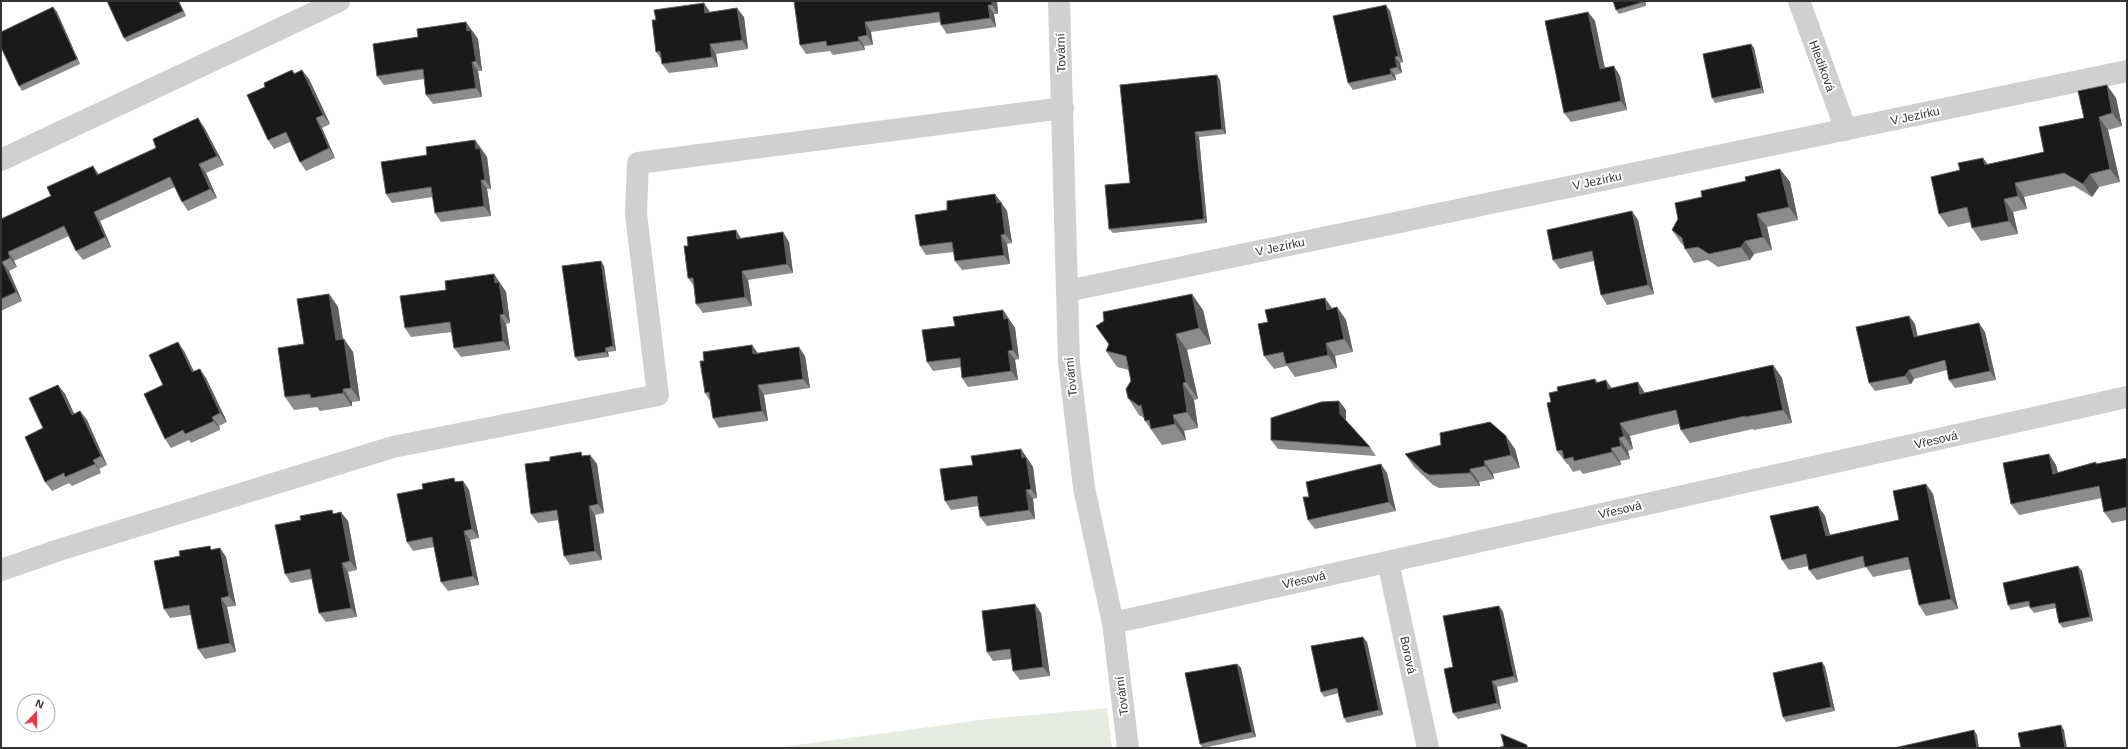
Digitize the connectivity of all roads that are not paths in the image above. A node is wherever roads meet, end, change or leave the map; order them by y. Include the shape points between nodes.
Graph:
1 (339, 1) edge
2 (1059, 1) edge
3 (1799, 1) edge
4 (2127, 71) edge
5 (1063, 108) junction
6 (1846, 130) junction
7 (1, 160) edge
8 (1067, 290) junction
9 (2127, 397) edge
10 (1388, 562) junction
11 (1, 570) edge
12 (1113, 623) junction
13 (1128, 748) edge
14 (1428, 748) edge

1 - 7 street
2 - 5 street, Tovární
3 - 6 street, Hledíková
4 - 6 street, V Jezírku
5 - 8 street, Tovární
5 - 11 street via 638,163 636,214 658,395 393,447
6 - 8 street, V Jezírku
8 - 12 street, Tovární via 1069,362 1084,488
9 - 10 street, Vřesová
10 - 12 street, Vřesová
10 - 14 street, Borová
12 - 13 street, Tovární

